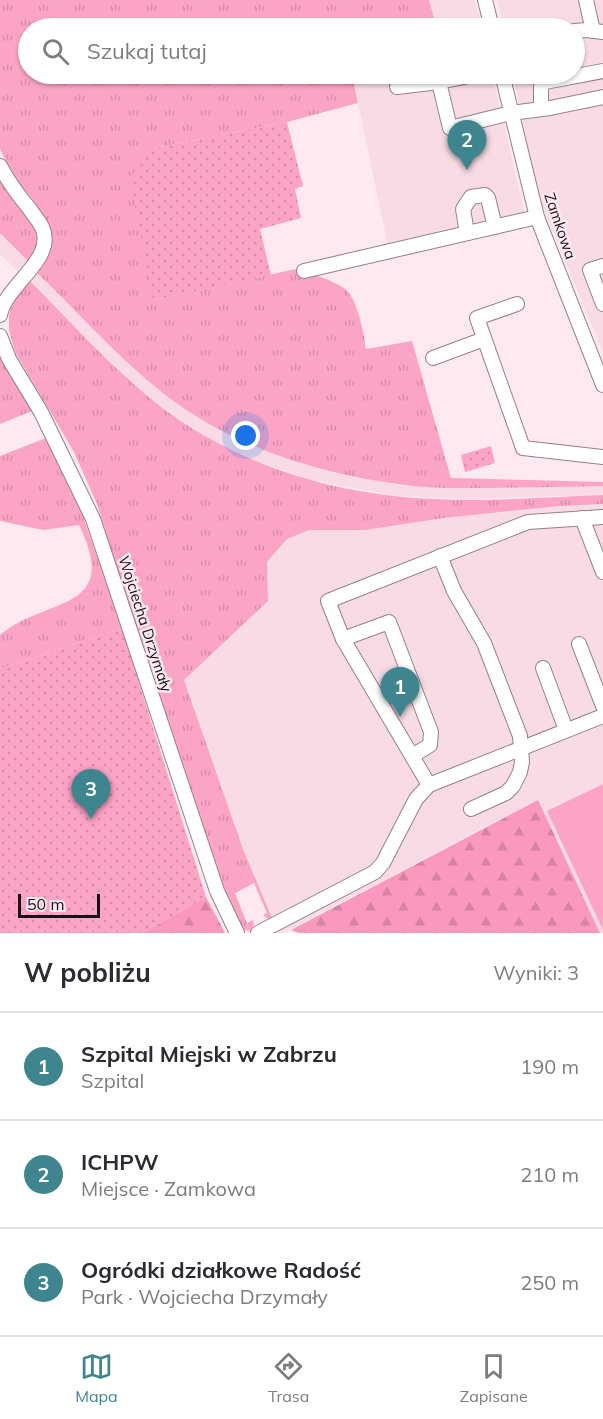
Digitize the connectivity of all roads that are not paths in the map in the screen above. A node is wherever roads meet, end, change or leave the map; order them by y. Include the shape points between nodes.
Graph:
1 (485, 0) edge
2 (586, 0) edge
3 (490, 18) edge
4 (598, 31) edge
5 (603, 71) edge
6 (585, 74) edge
7 (422, 84) edge
8 (439, 84) edge
9 (504, 84) edge
10 (543, 84) edge
11 (397, 87) dead end
12 (603, 97) edge
13 (541, 108) junction
14 (511, 113) junction
15 (0, 166) edge
16 (537, 217) junction
17 (495, 227) junction
18 (467, 233) junction
19 (603, 266) edge
20 (304, 271) dead end
21 (517, 304) dead end
22 (603, 304) edge
23 (0, 315) edge
24 (0, 336) edge
25 (484, 339) junction
26 (433, 358) dead end
27 (603, 385) edge
28 (603, 456) edge
29 (603, 517) edge
30 (582, 518) junction
31 (440, 556) junction
32 (602, 564) edge
33 (343, 639) junction
34 (579, 644) dead end
35 (543, 668) dead end
36 (603, 706) edge
37 (603, 716) edge
38 (566, 730) junction
39 (521, 748) junction
40 (412, 756) junction
41 (429, 785) junction
42 (471, 809) dead end
43 (237, 933) edge
44 (258, 933) edge

1 - 3 street
2 - 4 street
5 - 6 street
7 - 11 street
8 - 14 street via 450,128
9 - 14 street, Zamkowa
10 - 13 street
12 - 13 street
13 - 14 street
14 - 16 street, Zamkowa
15 - 23 street via 42,226 45,243 36,263 7,296
16 - 17 street
16 - 27 street, Zamkowa
17 - 18 street
17 - 18 street via 488,198 471,197 463,209
18 - 20 street
19 - 22 street via 590,270
21 - 25 street via 477,318
24 - 43 street, Wojciecha Drzymały via 69,465 93,519 217,891
25 - 26 street
25 - 28 street via 522,448
29 - 30 street
30 - 31 street via 528,522
30 - 32 street
31 - 33 street via 328,601
31 - 39 street via 454,591 484,643
33 - 40 street
33 - 40 street via 389,622 431,732 430,745
34 - 36 street
35 - 38 street
37 - 38 street
38 - 39 street
39 - 41 street
39 - 42 street via 520,772 513,786
40 - 41 street
41 - 44 street via 416,799 375,872

